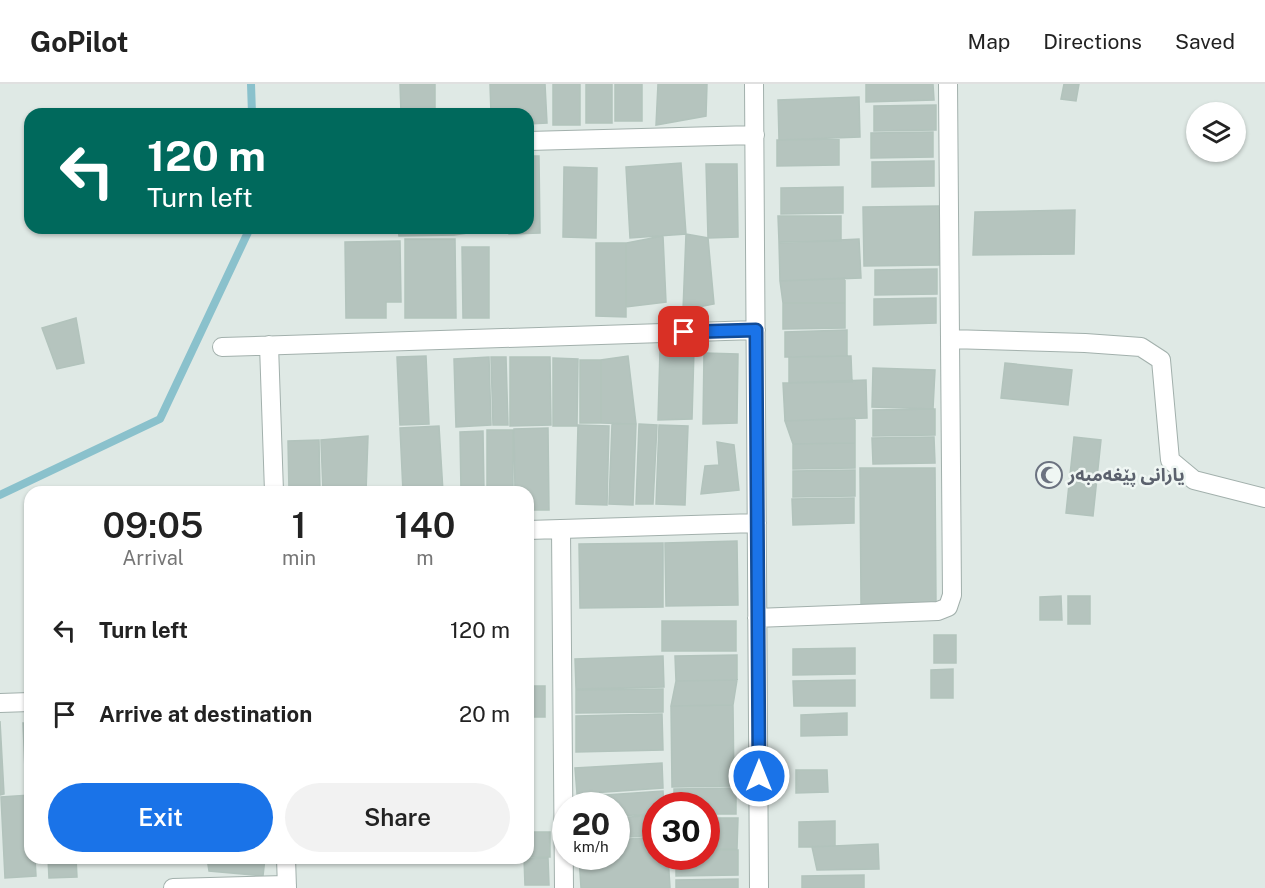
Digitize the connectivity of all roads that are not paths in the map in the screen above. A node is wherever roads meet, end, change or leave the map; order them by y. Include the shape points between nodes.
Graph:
1 (754, 84) edge
2 (948, 84) edge
3 (755, 135) junction
4 (534, 141) edge
5 (756, 330) junction
6 (950, 339) junction
7 (269, 345) junction
8 (222, 347) dead end
9 (274, 486) edge
10 (1265, 498) edge
11 (757, 523) junction
12 (561, 529) junction
13 (534, 530) edge
14 (757, 618) junction
15 (24, 702) edge
16 (0, 703) edge
17 (286, 864) edge
18 (287, 887) edge
19 (173, 888) edge
20 (564, 888) edge
21 (759, 888) edge

1 - 3 street
2 - 6 street
3 - 4 street
3 - 5 street
5 - 7 street
5 - 11 street
6 - 10 street via 1141,347 1161,360 1170,460 1194,480
6 - 14 street via 952,595 948,607 938,611
7 - 8 street
7 - 9 street
11 - 12 street
11 - 14 street
12 - 13 street
12 - 20 street
14 - 21 street
15 - 16 street
17 - 18 street
18 - 19 street

